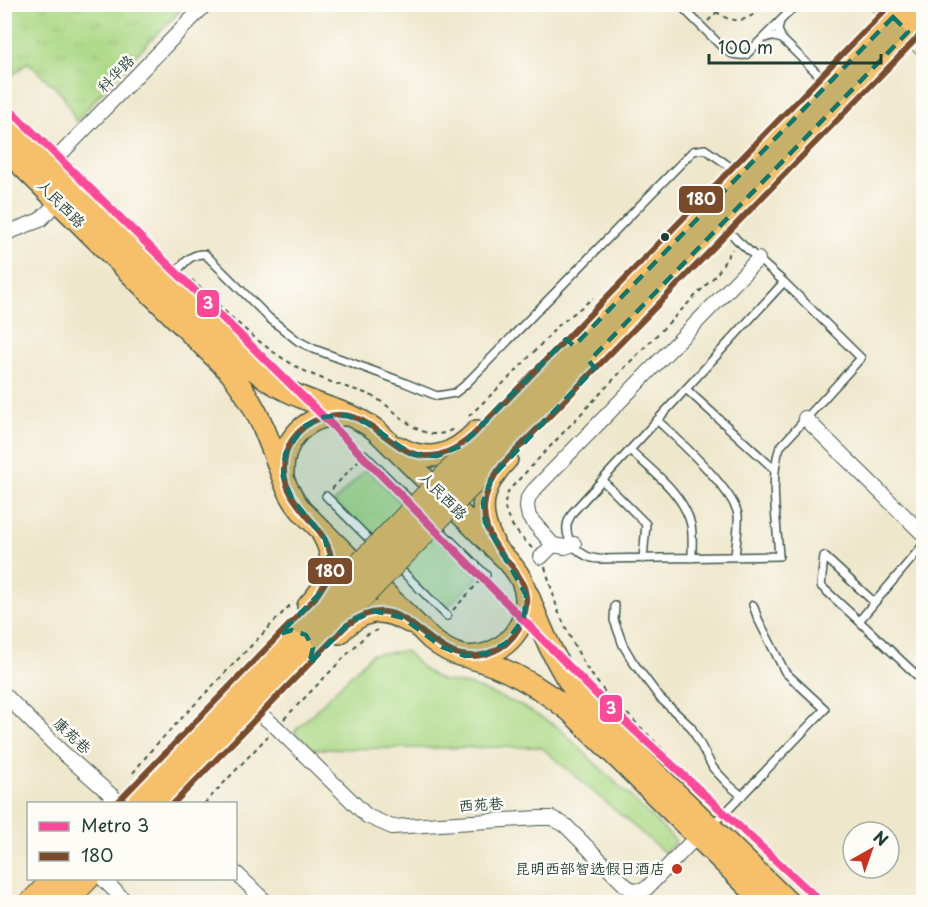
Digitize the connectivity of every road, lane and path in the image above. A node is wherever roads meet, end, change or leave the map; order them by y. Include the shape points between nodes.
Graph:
1 (206, 4) edge
2 (679, 4) edge
3 (711, 4) edge
4 (762, 4) edge
5 (797, 4) edge
6 (908, 19) edge
7 (780, 21) junction
8 (763, 39) junction
9 (782, 39) junction
10 (873, 53) dead end
11 (821, 77) junction
12 (4, 121) edge
13 (4, 148) edge
14 (49, 166) junction
15 (732, 168) junction
16 (58, 202) junction
17 (4, 234) edge
18 (733, 236) junction
19 (758, 259) junction
20 (177, 271) joint
21 (784, 282) junction
22 (594, 297) dead end
23 (532, 374) junction
24 (686, 389) junction
25 (562, 403) junction
26 (469, 416) dead end
27 (356, 417) junction
28 (805, 418) junction
29 (657, 420) junction
30 (461, 424) dead end
31 (378, 432) junction
32 (630, 450) junction
33 (364, 454) joint
34 (775, 470) junction
35 (602, 480) junction
36 (286, 487) junction
37 (326, 496) joint
38 (301, 510) junction
39 (924, 535) edge
40 (522, 538) junction
41 (553, 544) junction
42 (574, 544) junction
43 (924, 544) edge
44 (382, 552) dead end
45 (513, 553) junction
46 (541, 557) junction
47 (735, 557) junction
48 (692, 558) junction
49 (643, 559) junction
50 (390, 560) dead end
51 (486, 575) joint
52 (523, 584) junction
53 (296, 599) dead end
54 (874, 602) junction
55 (753, 605) dead end
56 (615, 606) dead end
57 (447, 616) joint
58 (859, 621) junction
59 (381, 629) dead end
60 (280, 634) junction
61 (431, 639) junction
62 (453, 653) junction
63 (309, 664) junction
64 (924, 681) edge
65 (4, 694) edge
66 (268, 721) junction
67 (133, 772) dead end
68 (741, 796) junction
69 (120, 802) edge
70 (122, 802) edge
71 (122, 802) edge
72 (161, 802) edge
73 (175, 802) edge
74 (206, 802) edge
75 (726, 812) junction
76 (703, 830) junction
77 (237, 874) edge
78 (42, 880) edge
79 (56, 880) edge
80 (62, 880) edge
81 (79, 880) edge
82 (85, 880) edge
83 (100, 880) edge
84 (102, 880) edge
85 (19, 903) edge
86 (34, 903) edge
87 (40, 903) edge
88 (57, 903) edge
89 (63, 903) edge
90 (77, 903) edge
91 (126, 903) edge
92 (266, 903) edge
93 (764, 903) edge
94 (788, 903) edge
95 (820, 903) edge

1 - 14 street, 科华路
2 - 8 lane via 728,53 746,55
3 - 4 path via 725,18 738,21 757,13
5 - 7 lane
6 - 10 main road
6 - 11 main road
6 - 18 main road
6 - 70 highway, bridge
6 - 72 highway, bridge
7 - 8 lane
7 - 9 lane
8 - 9 lane
9 - 11 lane
11 - 15 main road
12 - 14 main road, 人民西路
13 - 16 main road, 人民西路
14 - 27 main road, 人民西路 via 254,369 292,393
15 - 20 lane via 705,149 693,151 455,393 437,396 298,341 269,318 205,254 189,258
15 - 23 main road
16 - 17 street via 40,220
16 - 36 main road, 人民西路 via 237,380 260,418
18 - 19 lane
18 - 25 main road
18 - 40 path via 717,274 508,490 507,516
19 - 21 lane
19 - 41 street via 528,498 529,517
20 - 30 path via 190,278 251,336 301,369 371,395 427,434 449,432
21 - 24 lane
21 - 28 lane via 861,358
22 - 26 path via 558,326
23 - 25 main road via 528,391 535,404 549,409
23 - 31 main road via 472,436 449,452 431,456 411,454
24 - 29 lane
24 - 34 lane
25 - 45 main road via 502,465 486,489 485,522 493,542
27 - 31 main road, 人民西路
27 - 36 main road, 人民西路 via 322,417 303,427 285,454
28 - 34 lane via 780,447
28 - 39 street
29 - 32 lane
29 - 47 lane via 711,472 735,506
31 - 45 main road, 人民西路
32 - 35 lane
32 - 48 lane via 683,505 691,524
33 - 37 path
33 - 51 lane
34 - 47 lane via 779,556
35 - 42 lane via 566,524
35 - 49 lane via 646,524
36 - 38 main road, 人民西路
37 - 44 lane
38 - 60 main road via 328,545 331,568 321,592
38 - 61 main road, 人民西路
40 - 45 path
40 - 46 path
41 - 42 street
41 - 46 street
42 - 49 lane via 582,555 592,559
43 - 54 lane
45 - 52 main road, 人民西路
46 - 75 path via 558,611 586,667 604,691
47 - 48 lane
48 - 49 lane
50 - 57 lane
51 - 57 path
52 - 62 main road, 人民西路 via 524,617 513,636 486,654
52 - 76 main road via 549,647 578,694 677,795
53 - 67 path
54 - 58 lane
54 - 58 lane via 824,556 820,586
55 - 68 lane via 785,672 825,710
56 - 68 lane via 614,620 633,662 660,698 691,727 713,768
58 - 64 lane
59 - 66 path via 366,635
60 - 63 main road via 292,630 306,635 313,648
60 - 71 main road
61 - 62 main road, 人民西路
61 - 63 main road via 397,616 368,612 351,621
62 - 76 main road via 507,670 553,697
63 - 66 main road
65 - 69 street, 康苑巷
66 - 73 main road
66 - 74 path
66 - 76 street, 西苑巷 via 367,816 392,828 552,818 565,825 635,891 646,889
68 - 75 lane
75 - 76 lane
75 - 95 path
76 - 93 main road
76 - 94 main road
77 - 92 street
78 - 85 main road
79 - 86 highway
80 - 87 main road
81 - 88 main road
82 - 89 highway
83 - 90 main road
84 - 91 street

